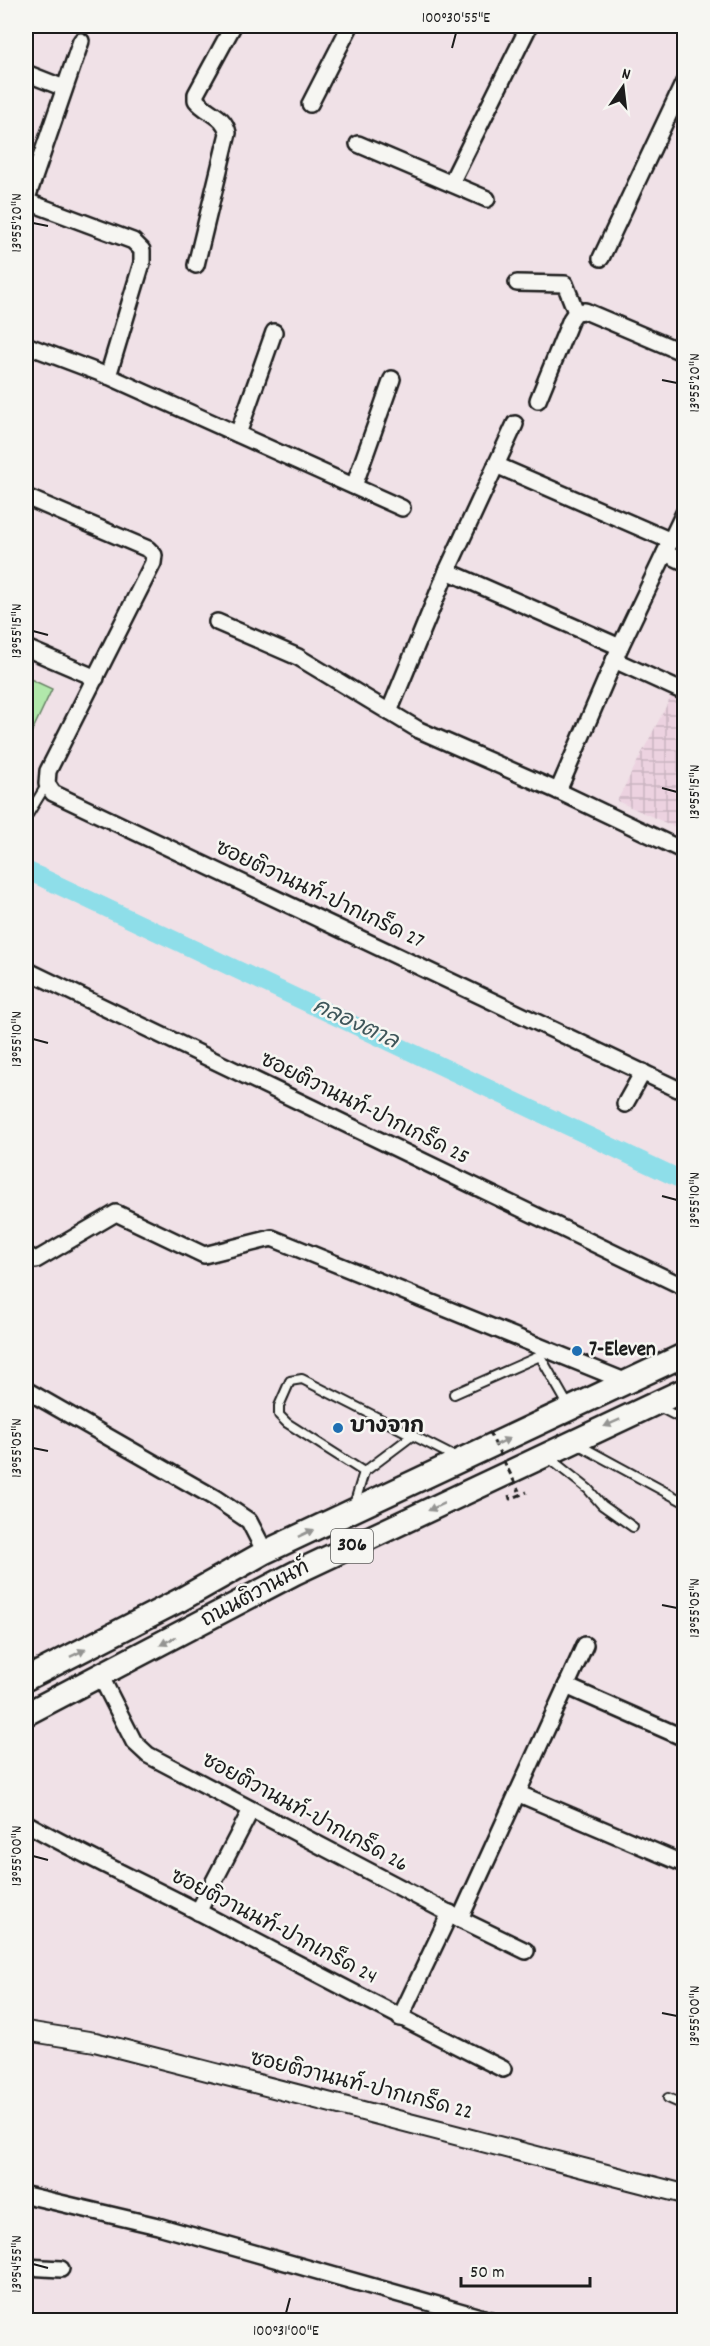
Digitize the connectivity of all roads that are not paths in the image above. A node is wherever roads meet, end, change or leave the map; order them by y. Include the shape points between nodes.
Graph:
1 (234, 26) edge
2 (350, 26) edge
3 (529, 26) edge
4 (81, 41) dead end
5 (26, 73) edge
6 (684, 82) edge
7 (64, 88) junction
8 (310, 104) dead end
9 (358, 144) dead end
10 (451, 183) junction
11 (487, 199) dead end
12 (26, 201) edge
13 (601, 258) dead end
14 (196, 265) dead end
15 (517, 283) dead end
16 (576, 312) junction
17 (274, 332) dead end
18 (26, 345) edge
19 (684, 353) edge
20 (108, 376) junction
21 (392, 379) dead end
22 (538, 400) dead end
23 (515, 424) dead end
24 (238, 434) junction
25 (496, 465) junction
26 (354, 486) junction
27 (26, 497) edge
28 (402, 508) dead end
29 (684, 513) edge
30 (668, 547) junction
31 (684, 562) edge
32 (447, 571) junction
33 (217, 622) dead end
34 (26, 648) edge
35 (616, 654) junction
36 (96, 678) junction
37 (684, 692) edge
38 (389, 712) junction
39 (47, 784) junction
40 (558, 791) junction
41 (26, 818) edge
42 (684, 851) edge
43 (26, 970) edge
44 (643, 1072) junction
45 (684, 1092) edge
46 (625, 1104) dead end
47 (26, 1255) edge
48 (684, 1287) edge
49 (684, 1355) edge
50 (627, 1383) junction
51 (26, 1390) edge
52 (684, 1390) edge
53 (454, 1394) dead end
54 (655, 1405) junction
55 (571, 1409) junction
56 (684, 1420) edge
57 (413, 1435) junction
58 (573, 1441) junction
59 (546, 1455) junction
60 (462, 1461) junction
61 (363, 1472) junction
62 (684, 1502) edge
63 (352, 1512) junction
64 (633, 1527) dead end
65 (266, 1552) junction
66 (585, 1645) dead end
67 (100, 1675) junction
68 (26, 1679) edge
69 (566, 1686) junction
70 (26, 1714) edge
71 (684, 1738) edge
72 (517, 1793) junction
73 (251, 1810) junction
74 (26, 1823) edge
75 (684, 1864) edge
76 (198, 1912) junction
77 (455, 1916) junction
78 (526, 1951) dead end
79 (400, 2018) junction
80 (26, 2031) edge
81 (503, 2069) dead end
82 (668, 2098) dead end
83 (684, 2105) edge
84 (684, 2194) edge
85 (26, 2195) edge
86 (26, 2267) edge
87 (61, 2269) dead end
88 (442, 2314) edge
89 (491, 2320) edge

1 - 14 street via 196,94 200,105 226,124 228,133
2 - 8 street
3 - 10 street
4 - 7 street
5 - 7 street
6 - 13 street
7 - 12 street
9 - 10 street
10 - 11 street
12 - 20 street via 133,241 142,250 142,263
15 - 16 street via 565,284
16 - 19 street via 585,311
16 - 22 street
17 - 24 street
18 - 20 street
20 - 24 street
21 - 26 street
23 - 25 street
24 - 26 street
25 - 30 street
25 - 32 street
26 - 28 street
27 - 36 street via 148,549 153,555 153,563
29 - 30 street
30 - 31 street
30 - 35 street
32 - 35 street
32 - 38 street
33 - 38 street via 298,657
34 - 36 street
35 - 37 street
35 - 40 street
36 - 39 street via 48,771
38 - 40 street via 419,730
39 - 41 lane
39 - 44 street, ซอยติวานนท์-ปากเกร็ด 27 via 53,793
40 - 42 street
43 - 48 street, ซอยติวานนท์-ปากเกร็ด 25
44 - 45 street, ซอยติวานนท์-ปากเกร็ด 27
44 - 46 street
47 - 50 street via 36,1260 116,1213 204,1255 272,1238
49 - 50 main road, ถนนติวานนท์ / 306
50 - 55 main road, ถนนติวานนท์ / 306
51 - 65 street via 215,1497 249,1521
52 - 54 main road, ถนนติวานนท์ / 306
53 - 55 lane via 540,1356
54 - 56 lane
54 -> 58 main road, ถนนติวานนท์ / 306
60 -> 55 main road, ถนนติวานนท์ / 306
57 - 60 lane
57 - 61 lane
57 - 61 lane via 302,1379 290,1381 279,1415
58 - 59 main road, ถนนติวานนท์ / 306
58 - 62 lane
59 - 64 lane
59 -> 67 main road, ถนนติวานนท์ / 306 via 295,1573
60 - 63 main road, ถนนติวานนท์ / 306
61 - 63 lane
65 -> 63 main road, ถนนติวานนท์ / 306
68 -> 65 main road, ถนนติวานนท์ / 306
66 - 69 street
67 - 70 main road, ถนนติวานนท์ / 306
67 - 73 street, ซอยติวานนท์-ปากเกร็ด 26 via 134,1742 148,1755
69 - 71 street
69 - 72 street
72 - 75 street
72 - 77 street
73 - 76 street
73 - 77 street, ซอยติวานนท์-ปากเกร็ด 26
74 - 76 street, ซอยติวานนท์-ปากเกร็ด 24
76 - 79 street, ซอยติวานนท์-ปากเกร็ด 24
77 - 78 street, ซอยติวานนท์-ปากเกร็ด 26
77 - 79 street
79 - 81 street, ซอยติวานนท์-ปากเกร็ด 24
80 - 84 street, ซอยติวานนท์-ปากเกร็ด 22 via 95,2042
82 - 83 lane
85 - 88 street via 158,2226
86 - 87 street
88 - 89 street

